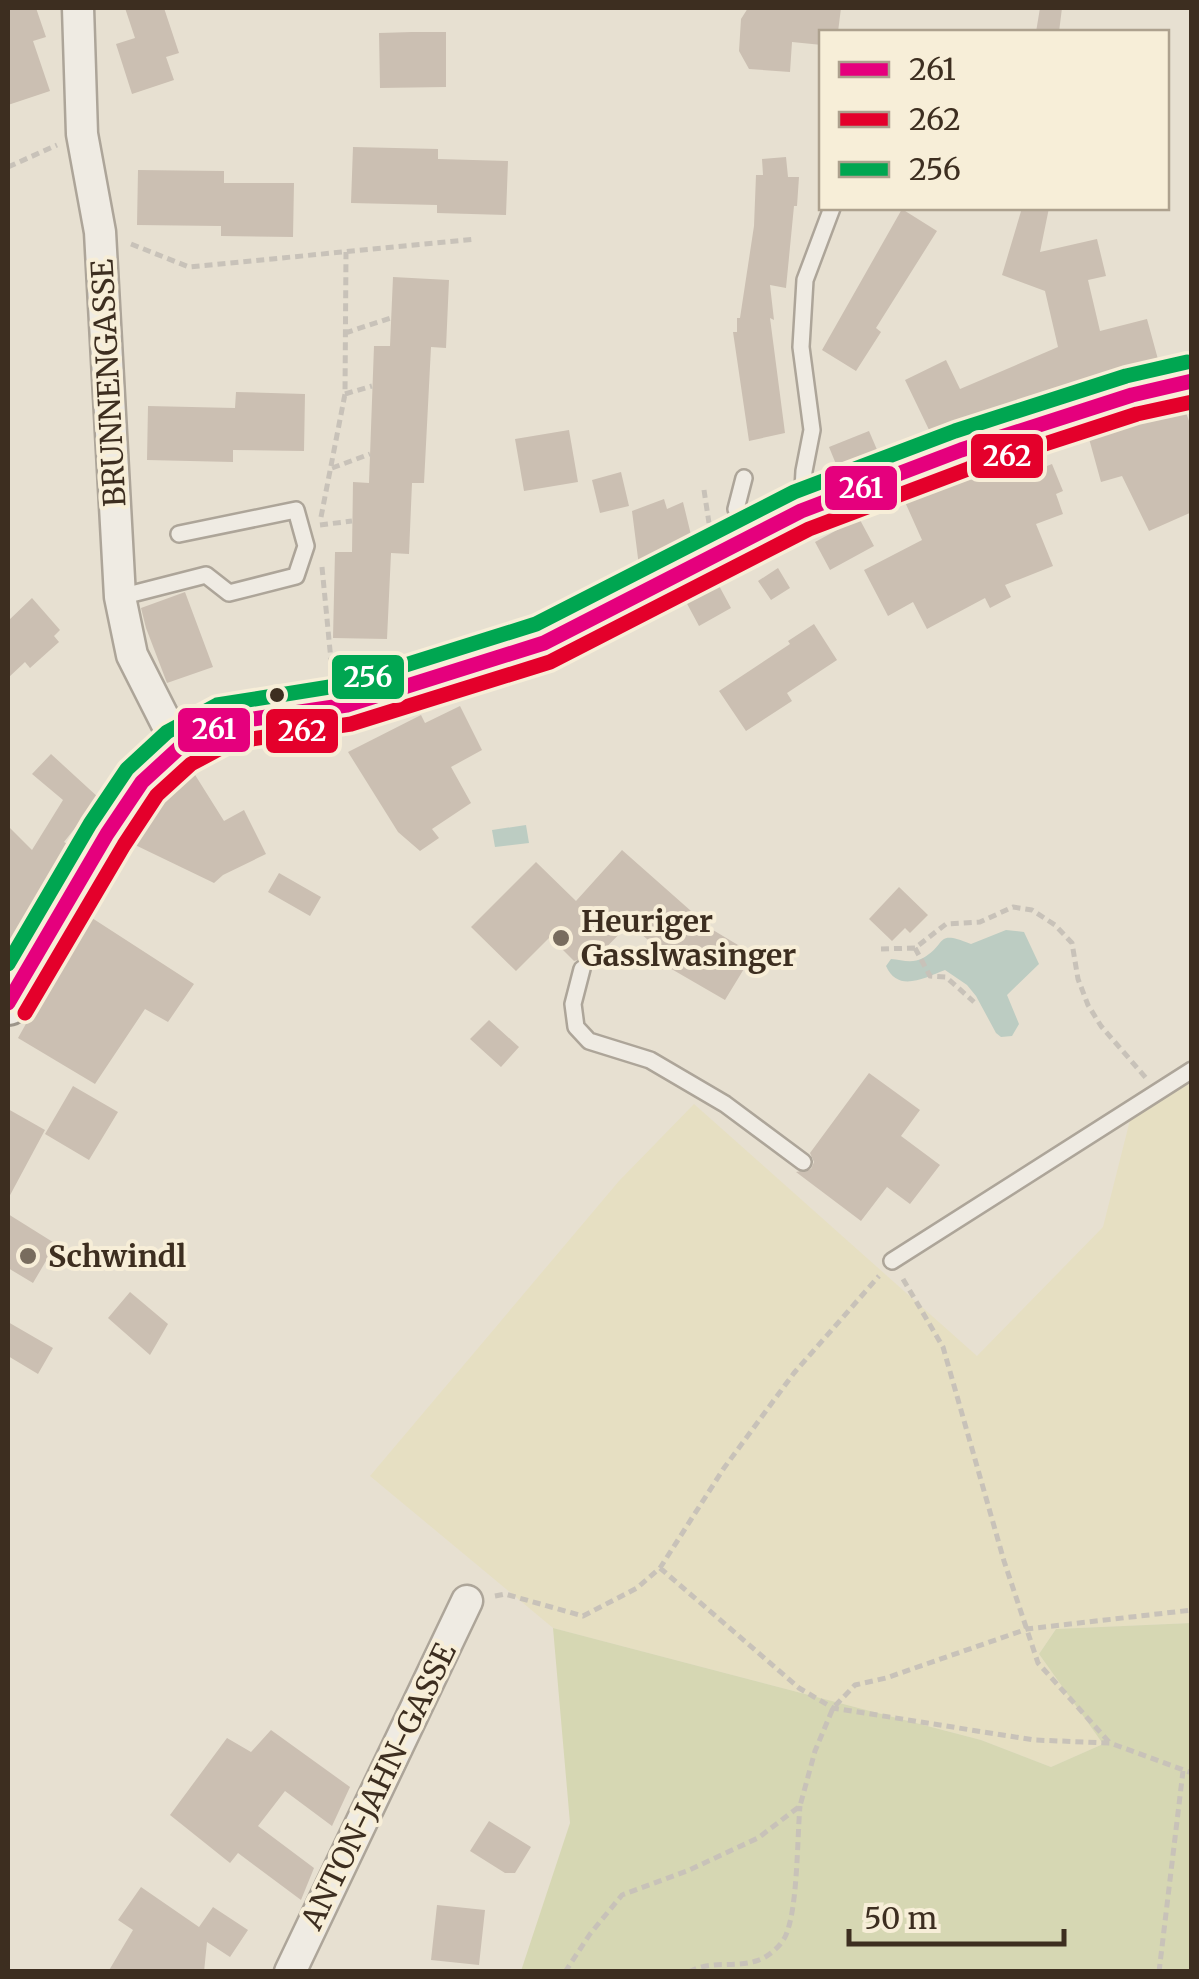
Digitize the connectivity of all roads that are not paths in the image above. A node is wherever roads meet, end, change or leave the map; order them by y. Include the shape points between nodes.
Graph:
1 (78, 8) edge
2 (831, 210) edge
3 (1192, 381) edge
4 (744, 478) dead end
5 (801, 511) junction
6 (179, 534) dead end
7 (752, 536) junction
8 (120, 596) junction
9 (179, 748) junction
10 (582, 969) dead end
11 (8, 1004) edge
12 (1192, 1070) edge
13 (803, 1162) dead end
14 (892, 1261) road end
15 (467, 1602) road end
16 (290, 1972) edge

1 - 8 street, BRUNNENGASSE via 82,134 100,232
2 - 5 lane via 805,280 801,347 812,430
3 - 5 street via 961,450
4 - 7 lane via 736,510
5 - 7 street
6 - 8 lane via 296,510 306,546 296,576 229,592 206,575
7 - 9 street via 544,642 348,706 226,723
8 - 9 street, BRUNNENGASSE via 132,655
9 - 11 street via 142,782 107,834
10 - 13 lane via 574,1004 576,1027 588,1041 650,1060
12 - 14 lane
15 - 16 street, ANTON-JAHN-GASSE

